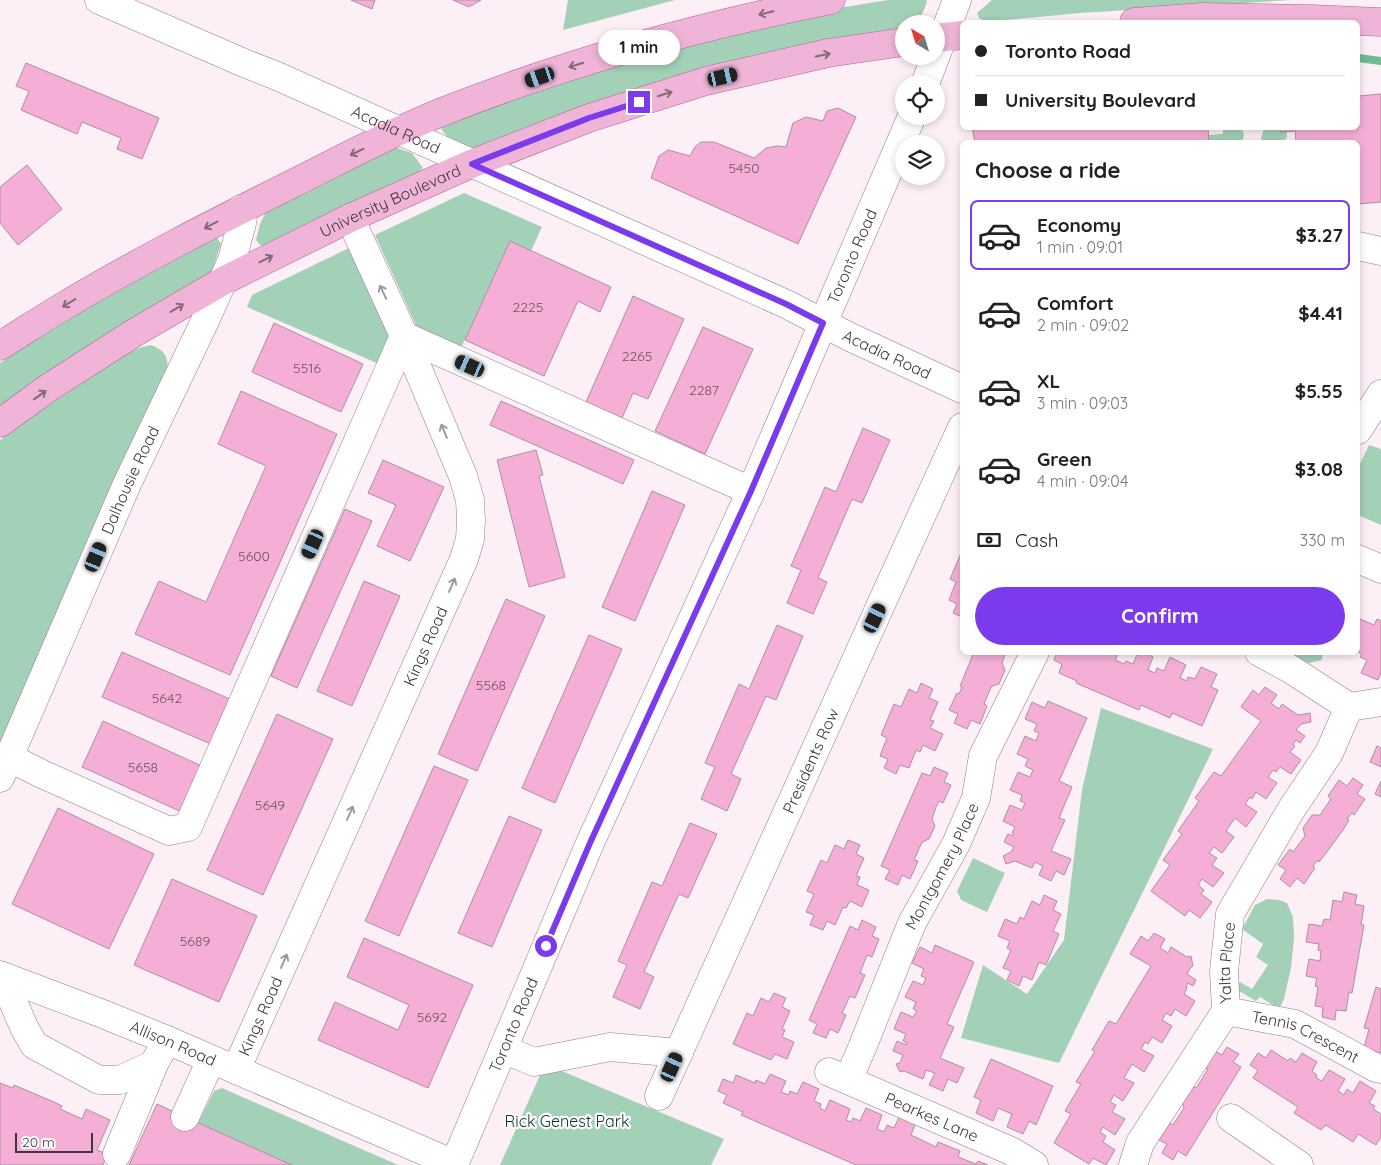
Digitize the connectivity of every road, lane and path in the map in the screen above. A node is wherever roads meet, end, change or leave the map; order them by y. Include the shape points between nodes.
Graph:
1 (99, 0) edge
2 (831, 0) edge
3 (957, 0) edge
4 (1162, 20) edge
5 (1335, 20) edge
6 (1360, 21) edge
7 (1381, 22) edge
8 (948, 37) edge
9 (895, 43) edge
10 (930, 75) edge
11 (908, 125) edge
12 (401, 131) junction
13 (472, 164) junction
14 (241, 209) junction
15 (350, 218) junction
16 (1360, 246) edge
17 (1381, 250) edge
18 (223, 281) junction
19 (823, 323) junction
20 (404, 336) junction
21 (0, 346) edge
22 (960, 388) edge
23 (1381, 394) edge
24 (0, 423) edge
25 (1360, 427) edge
26 (960, 431) edge
27 (751, 491) junction
28 (1360, 560) edge
29 (1381, 569) edge
30 (1034, 655) edge
31 (1264, 655) edge
32 (1381, 702) edge
33 (1349, 707) junction
34 (5, 768) edge
35 (1, 975) edge
36 (1226, 1011) junction
37 (166, 1040) junction
38 (503, 1049) junction
39 (678, 1052) junction
40 (154, 1064) junction
41 (223, 1065) junction
42 (1381, 1069) edge
43 (838, 1076) joint
44 (659, 1096) dead end
45 (185, 1117) dead end
46 (1231, 1118) dead end
47 (117, 1154) dead end
48 (1029, 1164) edge
49 (454, 1165) edge
50 (1133, 1165) edge
51 (1299, 1165) edge

1 - 12 street, Acadia Road
2 -> 12 main road via 643,44 524,82
3 - 8 street
4 - 5 main road via 1203,17
6 - 7 main road
8 - 10 street
13 -> 9 main road, University Boulevard via 589,118 706,81 828,54
11 - 19 street, Toronto Road
12 - 13 street, Acadia Road
12 -> 14 main road
13 - 15 main road, University Boulevard
13 - 19 street, Acadia Road
14 - 18 street, Dalhousie Road via 242,223
14 -> 21 main road via 69,303
18 -> 15 main road, University Boulevard
20 -> 15 street, Kings Road
16 - 17 street
24 -> 18 main road, University Boulevard via 118,343
18 - 34 street, Dalhousie Road via 127,484
19 - 22 street, Acadia Road
19 - 27 street, Toronto Road
20 - 27 street
20 - 34 street via 188,827 169,831 42,774
41 -> 20 street, Kings Road via 464,558 470,539 470,500 463,476
23 - 25 street
26 - 39 street, Presidents Row
27 - 38 street, Toronto Road via 590,843
28 - 29 street
30 - 43 street, Montgomery Place via 983,756 976,798 956,844 912,923 862,1048
31 - 33 street
32 - 33 street
33 - 36 street, Yalta Place via 1329,753 1291,810 1230,914 1224,971
35 - 37 street, Allison Road
35 - 40 street via 34,1045 99,1080 120,1080
36 - 42 street, Tennis Crescent via 1294,1024
36 - 50 street, Yalta Place via 1140,1143
37 - 40 street
37 - 41 street, Allison Road
38 - 39 street via 534,1062 610,1047
38 - 49 street, Toronto Road
39 - 44 street, Presidents Row
40 - 47 street
41 - 45 street, Kings Road
41 - 49 street, Allison Road
43 - 48 street, Pearkes Lane via 1011,1151
46 - 51 street

